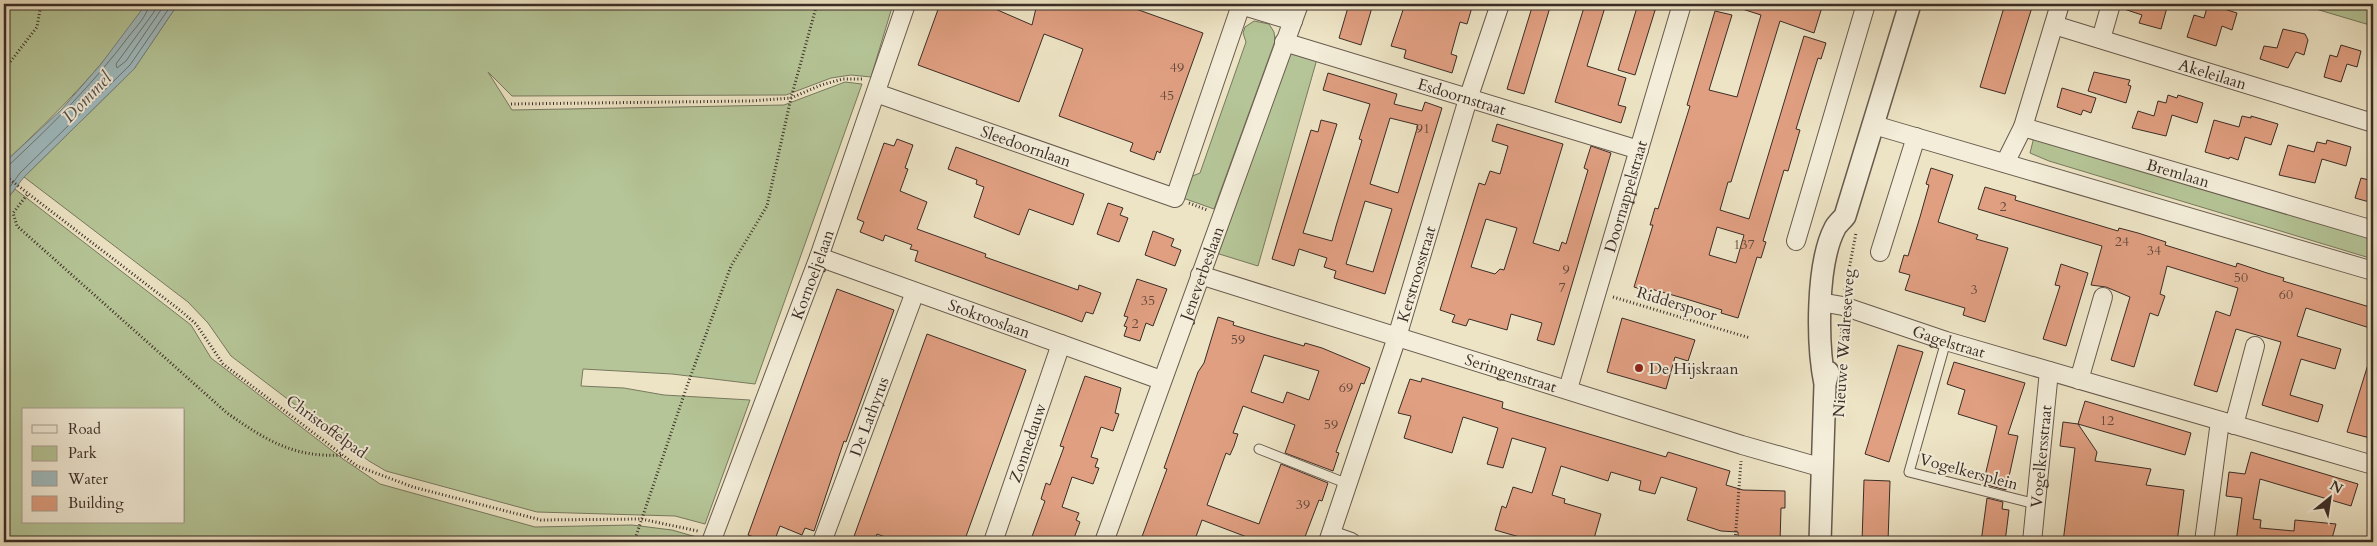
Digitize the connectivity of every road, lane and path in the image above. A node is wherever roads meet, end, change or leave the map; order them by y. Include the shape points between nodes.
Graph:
1 (41, 4) edge
2 (817, 4) edge
3 (906, 4) edge
4 (1299, 4) edge
5 (1500, 4) edge
6 (1682, 4) edge
7 (1866, 4) edge
8 (1910, 4) edge
9 (2060, 4) edge
10 (2111, 4) edge
11 (1239, 5) edge
12 (1293, 21) junction
13 (2054, 25) junction
14 (2101, 39) junction
15 (1284, 42) junction
16 (4, 70) edge
17 (877, 89) junction
18 (791, 98) junction
19 (1468, 98) junction
20 (512, 104) dead end
21 (2373, 123) edge
22 (1874, 125) junction
23 (2023, 127) junction
24 (1916, 138) junction
25 (1639, 150) junction
26 (2005, 163) junction
27 (4, 176) edge
28 (27, 195) junction
29 (1175, 198) junction
30 (1222, 215) junction
31 (1851, 221) junction
32 (2373, 230) edge
33 (1796, 241) dead end
34 (1880, 252) dead end
35 (819, 257) junction
36 (2373, 271) edge
37 (1200, 274) junction
38 (915, 292) junction
39 (1598, 292) junction
40 (2103, 297) dead end
41 (1832, 304) junction
42 (1397, 337) junction
43 (1750, 338) dead end
44 (1946, 341) junction
45 (1061, 344) junction
46 (2255, 346) dead end
47 (1841, 350) dead end
48 (2049, 371) junction
49 (1161, 380) junction
50 (2079, 380) junction
51 (1568, 389) junction
52 (2227, 423) junction
53 (1742, 446) junction
54 (1259, 449) dead end
55 (342, 455) junction
56 (2373, 465) edge
57 (1823, 468) junction
58 (1348, 484) junction
59 (2036, 504) junction
60 (641, 519) junction
61 (707, 539) edge
62 (1329, 539) edge
63 (634, 542) edge
64 (822, 542) edge
65 (993, 542) edge
66 (1104, 542) edge
67 (1351, 542) edge
68 (1735, 542) edge
69 (1820, 542) edge
70 (2032, 542) edge
71 (2204, 542) edge

1 - 16 path via 37,27
2 - 18 path
3 - 17 street, Kornoeljelaan
4 - 12 street, Jeneverbeslaan
5 - 19 street, Kerstroosstraat
6 - 25 street, Doornappelstraat
7 - 33 street
8 - 22 street, Nieuwe Waalreseweg
9 - 13 street
10 - 14 street
11 - 12 street
11 - 29 street
12 - 15 street, Jeneverbeslaan
13 - 14 street, Akeleilaan
13 - 23 street
14 - 21 street, Akeleilaan
15 - 19 street, Esdoornstraat
15 - 30 street, Jeneverbeslaan
17 - 18 path via 858,78 843,78
17 - 29 street, Sleedoornlaan
17 - 35 street, Kornoeljelaan
18 - 20 path
18 - 60 path via 767,206 731,266
19 - 25 street, Esdoornstraat
19 - 42 street, Kerstroosstraat
22 - 24 street
22 - 31 street, Nieuwe Waalreseweg
23 - 26 street
23 - 32 street, Bremlaan
24 - 26 street
24 - 34 street
25 - 39 street, Doornappelstraat
26 - 36 street
27 - 28 path, Christoffelpad
28 - 55 path, Christoffelpad via 181,311 196,324 223,364
28 - 55 path via 14,213 17,226 227,413 264,439 293,452
29 - 30 path
30 - 37 street, Jeneverbeslaan
31 - 41 path, Nieuwe Waalreseweg via 1850,258
31 - 41 street, Nieuwe Waalreseweg via 1835,228 1827,254
35 - 38 street, Stokrooslaan
35 - 61 street, Kornoeljelaan
37 - 42 street, Seringenstraat
37 - 49 street, Jeneverbeslaan
38 - 45 street, Stokrooslaan
38 - 64 street, De Lathyrus
39 - 43 path, Ridderspoor
39 - 51 street, Doornappelstraat
40 - 50 street
41 - 44 street, Gagelstraat
41 - 47 path, Nieuwe Waalreseweg
41 - 57 street, Nieuwe Waalreseweg via 1820,356 1825,384
42 - 51 street, Seringenstraat
42 - 58 street, Kerstroosstraat
44 - 48 street, Gagelstraat
44 - 59 lane, Vogelkersplein via 1909,472
45 - 49 street, Stokrooslaan
45 - 65 street, Zonnedauw
46 - 52 street
48 - 50 street, Gagelstraat
48 - 59 street, Vogelkersstraat
49 - 66 street, Jeneverbeslaan
50 - 52 street, Gagelstraat
51 - 53 street, Seringenstraat
52 - 56 street, Gagelstraat
52 - 71 street
53 - 57 street, Seringenstraat
53 - 68 path
54 - 58 lane
55 - 60 path, Christoffelpad via 357,466 412,487 541,520
57 - 69 street, Nieuwe Waalreseweg
58 - 62 street, Kerstroosstraat
59 - 70 street, Vogelkersstraat
60 - 61 path, Christoffelpad via 699,531
60 - 63 path
62 - 67 street

